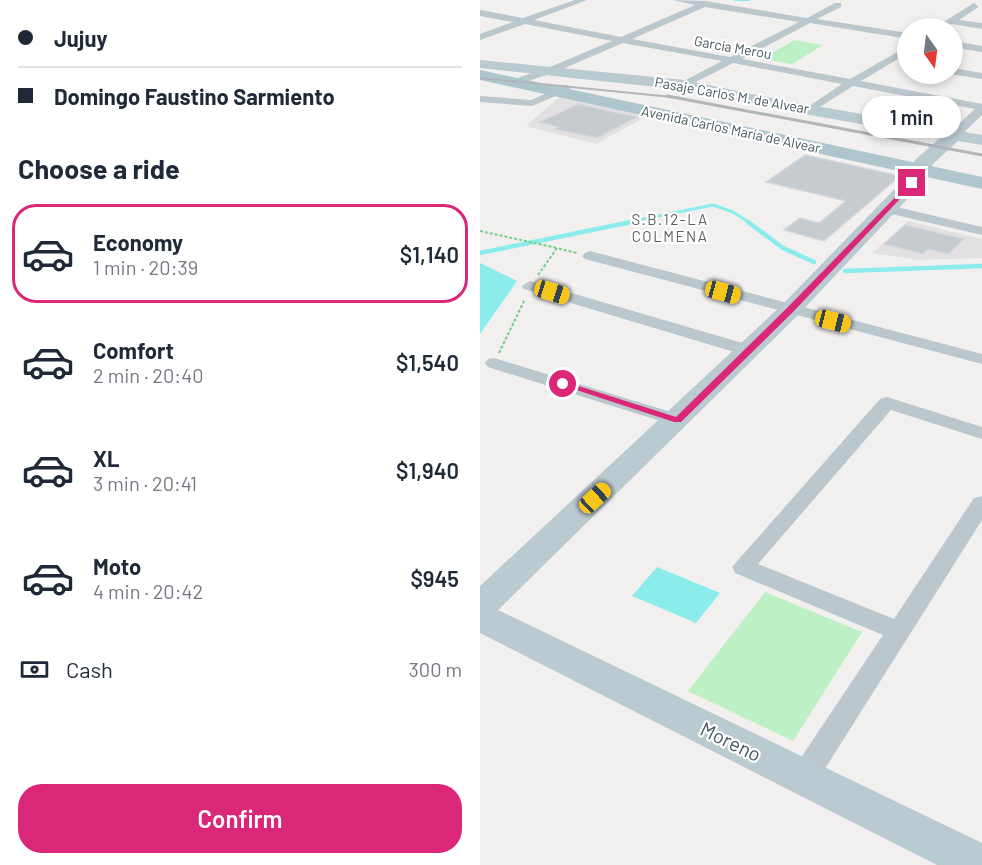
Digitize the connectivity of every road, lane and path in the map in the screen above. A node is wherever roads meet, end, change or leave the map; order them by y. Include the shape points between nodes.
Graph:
1 (583, 0) edge
2 (677, 0) edge
3 (711, 2) edge
4 (838, 5) dead end
5 (974, 6) dead end
6 (480, 13) edge
7 (955, 18) edge
8 (807, 20) junction
9 (524, 21) junction
10 (963, 23) edge
11 (982, 26) edge
12 (897, 34) edge
13 (480, 37) edge
14 (619, 40) junction
15 (963, 46) edge
16 (982, 49) edge
17 (897, 56) edge
18 (729, 60) junction
19 (890, 61) junction
20 (897, 62) edge
21 (480, 64) edge
22 (480, 70) edge
23 (549, 71) junction
24 (963, 73) edge
25 (480, 75) edge
26 (982, 76) edge
27 (521, 81) junction
28 (852, 82) junction
29 (684, 85) junction
30 (562, 90) junction
31 (480, 99) edge
32 (532, 103) junction
33 (982, 108) edge
34 (812, 109) junction
35 (522, 112) dead end
36 (954, 135) junction
37 (982, 140) edge
38 (923, 167) junction
39 (982, 177) edge
40 (982, 183) edge
41 (888, 209) junction
42 (480, 231) edge
43 (982, 231) edge
44 (557, 248) junction
45 (590, 256) joint
46 (530, 286) junction
47 (790, 310) junction
48 (747, 350) junction
49 (982, 359) edge
50 (494, 363) joint
51 (677, 420) junction
52 (982, 433) edge
53 (982, 503) edge
54 (480, 608) edge
55 (480, 617) edge
56 (899, 631) junction
57 (804, 777) junction
58 (982, 865) edge

1 - 9 street
2 - 3 street
3 - 8 street
3 - 14 street
4 - 8 street
5 - 7 street
6 - 9 street, García Merou
8 - 12 street
8 - 18 street
9 - 13 street
9 - 14 street, García Merou
10 - 11 street
14 - 18 street, García Merou
14 - 23 street
15 - 16 street
17 - 19 street
18 - 28 street, García Merou
18 - 29 street
19 - 20 street
19 - 28 street
21 - 23 street, Pasaje Carlos M. de Alvear
22 - 27 main road, Avenida Carlos María de Alvear
23 - 27 street
23 - 29 street, Pasaje Carlos M. de Alvear
24 - 26 street
25 - 27 main road, Avenida Carlos María de Alvear
27 - 30 main road, Avenida Carlos María de Alvear
28 - 33 street, García Merou
28 - 34 street
29 - 34 street, Pasaje Carlos M. de Alvear
30 - 32 street
30 - 38 main road, Avenida Carlos María de Alvear
31 - 32 street
32 - 35 street via 534,106
33 - 36 street
34 - 36 street, Pasaje Carlos M. de Alvear
36 - 37 street, Pasaje Carlos M. de Alvear
36 - 38 street
38 - 39 main road, Avenida Carlos María de Alvear
38 - 40 main road, Avenida Carlos María de Alvear
38 - 41 street
41 - 43 street
41 - 47 street
42 - 44 path
44 - 45 path
44 - 46 path
45 - 47 street
46 - 48 street
46 - 50 path
47 - 48 street
47 - 49 street
48 - 51 street
50 - 51 street
51 - 54 street
52 - 56 street via 887,403 743,567
53 - 56 street
55 - 57 street, Moreno
56 - 57 street
57 - 58 street, Moreno

